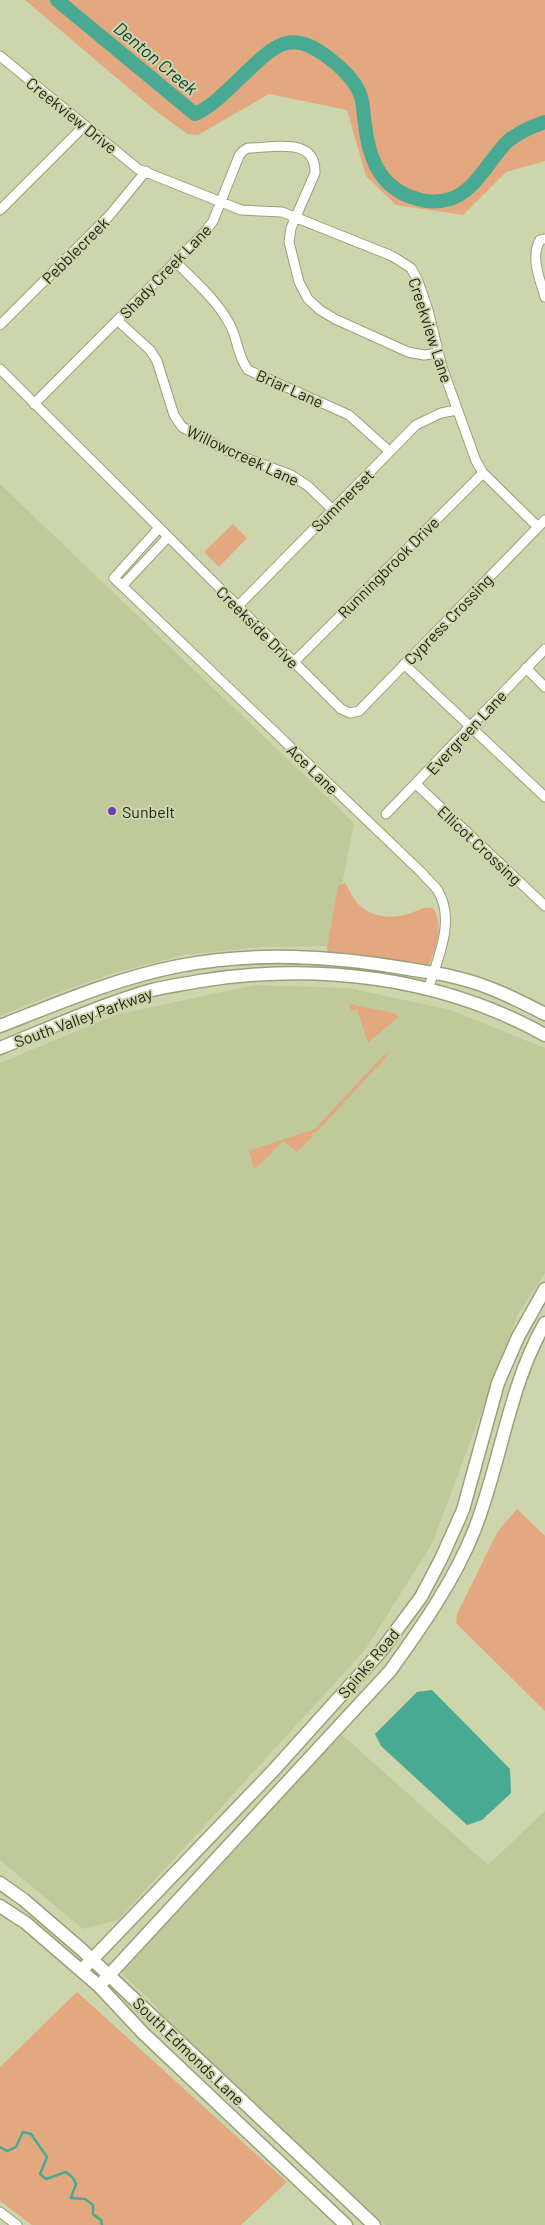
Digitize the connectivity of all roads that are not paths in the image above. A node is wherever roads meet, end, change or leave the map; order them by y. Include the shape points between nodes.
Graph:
1 (0, 56) edge
2 (84, 126) junction
3 (146, 171) junction
4 (220, 203) junction
5 (0, 210) edge
6 (297, 218) junction
7 (544, 240) edge
8 (175, 261) junction
9 (545, 297) edge
10 (118, 321) junction
11 (0, 325) edge
12 (439, 353) junction
13 (0, 369) edge
14 (34, 404) junction
15 (456, 410) junction
16 (389, 452) junction
17 (483, 473) junction
18 (332, 509) junction
19 (545, 520) edge
20 (538, 527) junction
21 (159, 528) junction
22 (168, 538) junction
23 (122, 586) junction
24 (238, 606) junction
25 (545, 649) edge
26 (294, 662) junction
27 (404, 664) junction
28 (526, 668) junction
29 (545, 687) edge
30 (350, 713) joint
31 (470, 727) junction
32 (416, 784) junction
33 (545, 797) edge
34 (386, 814) dead end
35 (545, 906) edge
36 (215, 961) junction
37 (433, 973) junction
38 (218, 978) junction
39 (428, 990) junction
40 (545, 1014) edge
41 (0, 1026) edge
42 (545, 1035) edge
43 (0, 1048) edge
44 (545, 1289) edge
45 (545, 1324) edge
46 (479, 1450) junction
47 (497, 1455) junction
48 (422, 1597) junction
49 (435, 1604) junction
50 (0, 1883) edge
51 (0, 1906) edge
52 (93, 1960) junction
53 (82, 1970) junction
54 (108, 1975) junction
55 (99, 1986) junction
56 (324, 2179) junction
57 (308, 2190) junction
58 (0, 2212) edge
59 (17, 2225) edge
60 (346, 2225) edge
61 (374, 2225) edge

1 - 2 street, Creekview Drive
2 - 3 street, Creekview Drive via 138,169
2 - 5 street
3 - 4 street, Creekview Lane
3 - 11 street, Pebblecreek via 109,216
4 - 6 street, Creekview Lane via 240,210 273,211
4 - 6 street, Shady Creek Lane via 242,151 248,148 299,147 312,158 315,173
4 - 8 street, Shady Creek Lane via 204,233
6 - 12 street, Creekview Lane via 392,256 411,268 423,296
6 - 12 street, Shady Creek Lane via 288,242 299,282 308,299 335,318 408,352
7 - 9 street via 540,240 535,258
8 - 10 street, Shady Creek Lane
8 - 16 street, Briar Lane via 218,306 230,325 240,358 248,370 350,415
10 - 14 street, Shady Creek Lane
10 - 18 street, Willowcreek Lane via 150,350 157,361 174,415 182,427 230,452 291,475
12 - 15 street, Creekview Lane
13 - 14 street, Creekside Drive
14 - 21 street, Creekside Drive
15 - 16 street, Summerset via 416,425
15 - 17 street, Creekview Lane
16 - 18 street, Summerset
17 - 20 street, Creekview Lane
17 - 26 street, Runningbrook Drive
18 - 24 street, Summerset
19 - 20 street, Cypress Crossing
20 - 27 street, Cypress Crossing
21 - 22 street, Creekside Drive
21 - 23 street, Ace Lane via 114,578
22 - 23 street
22 - 24 street, Creekside Drive
23 - 37 street, Ace Lane via 422,873 438,892 446,918
24 - 26 street, Creekside Drive
25 - 28 street, Evergreen Lane
26 - 30 street, Creekside Drive via 341,709
27 - 30 street, Cypress Crossing via 359,711
27 - 31 street
28 - 29 street
28 - 31 street, Evergreen Lane
31 - 32 street, Evergreen Lane
31 - 33 street
32 - 34 street, Evergreen Lane
32 - 35 street, Ellicot Crossing
36 - 37 main road, South Valley Parkway via 284,956 327,958
36 - 38 main road
36 - 41 main road, South Valley Parkway via 180,966 92,990
37 - 39 street, Ace Lane
37 - 40 main road, South Valley Parkway via 483,986
38 - 39 main road, South Valley Parkway via 300,972 376,978
38 - 43 main road, South Valley Parkway via 153,990 98,1008
39 - 42 main road, South Valley Parkway via 516,1018
44 - 46 main road, Spinks Road via 518,1337 498,1383
45 - 47 main road, Spinks Road via 521,1373
46 - 47 main road
46 - 48 main road, Spinks Road via 463,1510
47 - 49 main road, Spinks Road via 473,1532
48 - 49 main road
48 - 52 main road, Spinks Road via 381,1651 265,1779
49 - 54 main road, Spinks Road via 390,1671
50 - 52 main road, South Edmonds Lane
51 - 53 main road, South Edmonds Lane via 26,1923
52 - 53 main road, Spinks Road
52 - 54 main road, South Edmonds Lane
53 - 55 main road, South Edmonds Lane
54 - 55 main road, Spinks Road
54 - 56 main road, South Edmonds Lane
55 - 57 main road, South Edmonds Lane via 143,2033
56 - 57 main road
56 - 61 main road, South Edmonds Lane
57 - 60 main road, South Edmonds Lane
58 - 59 street

